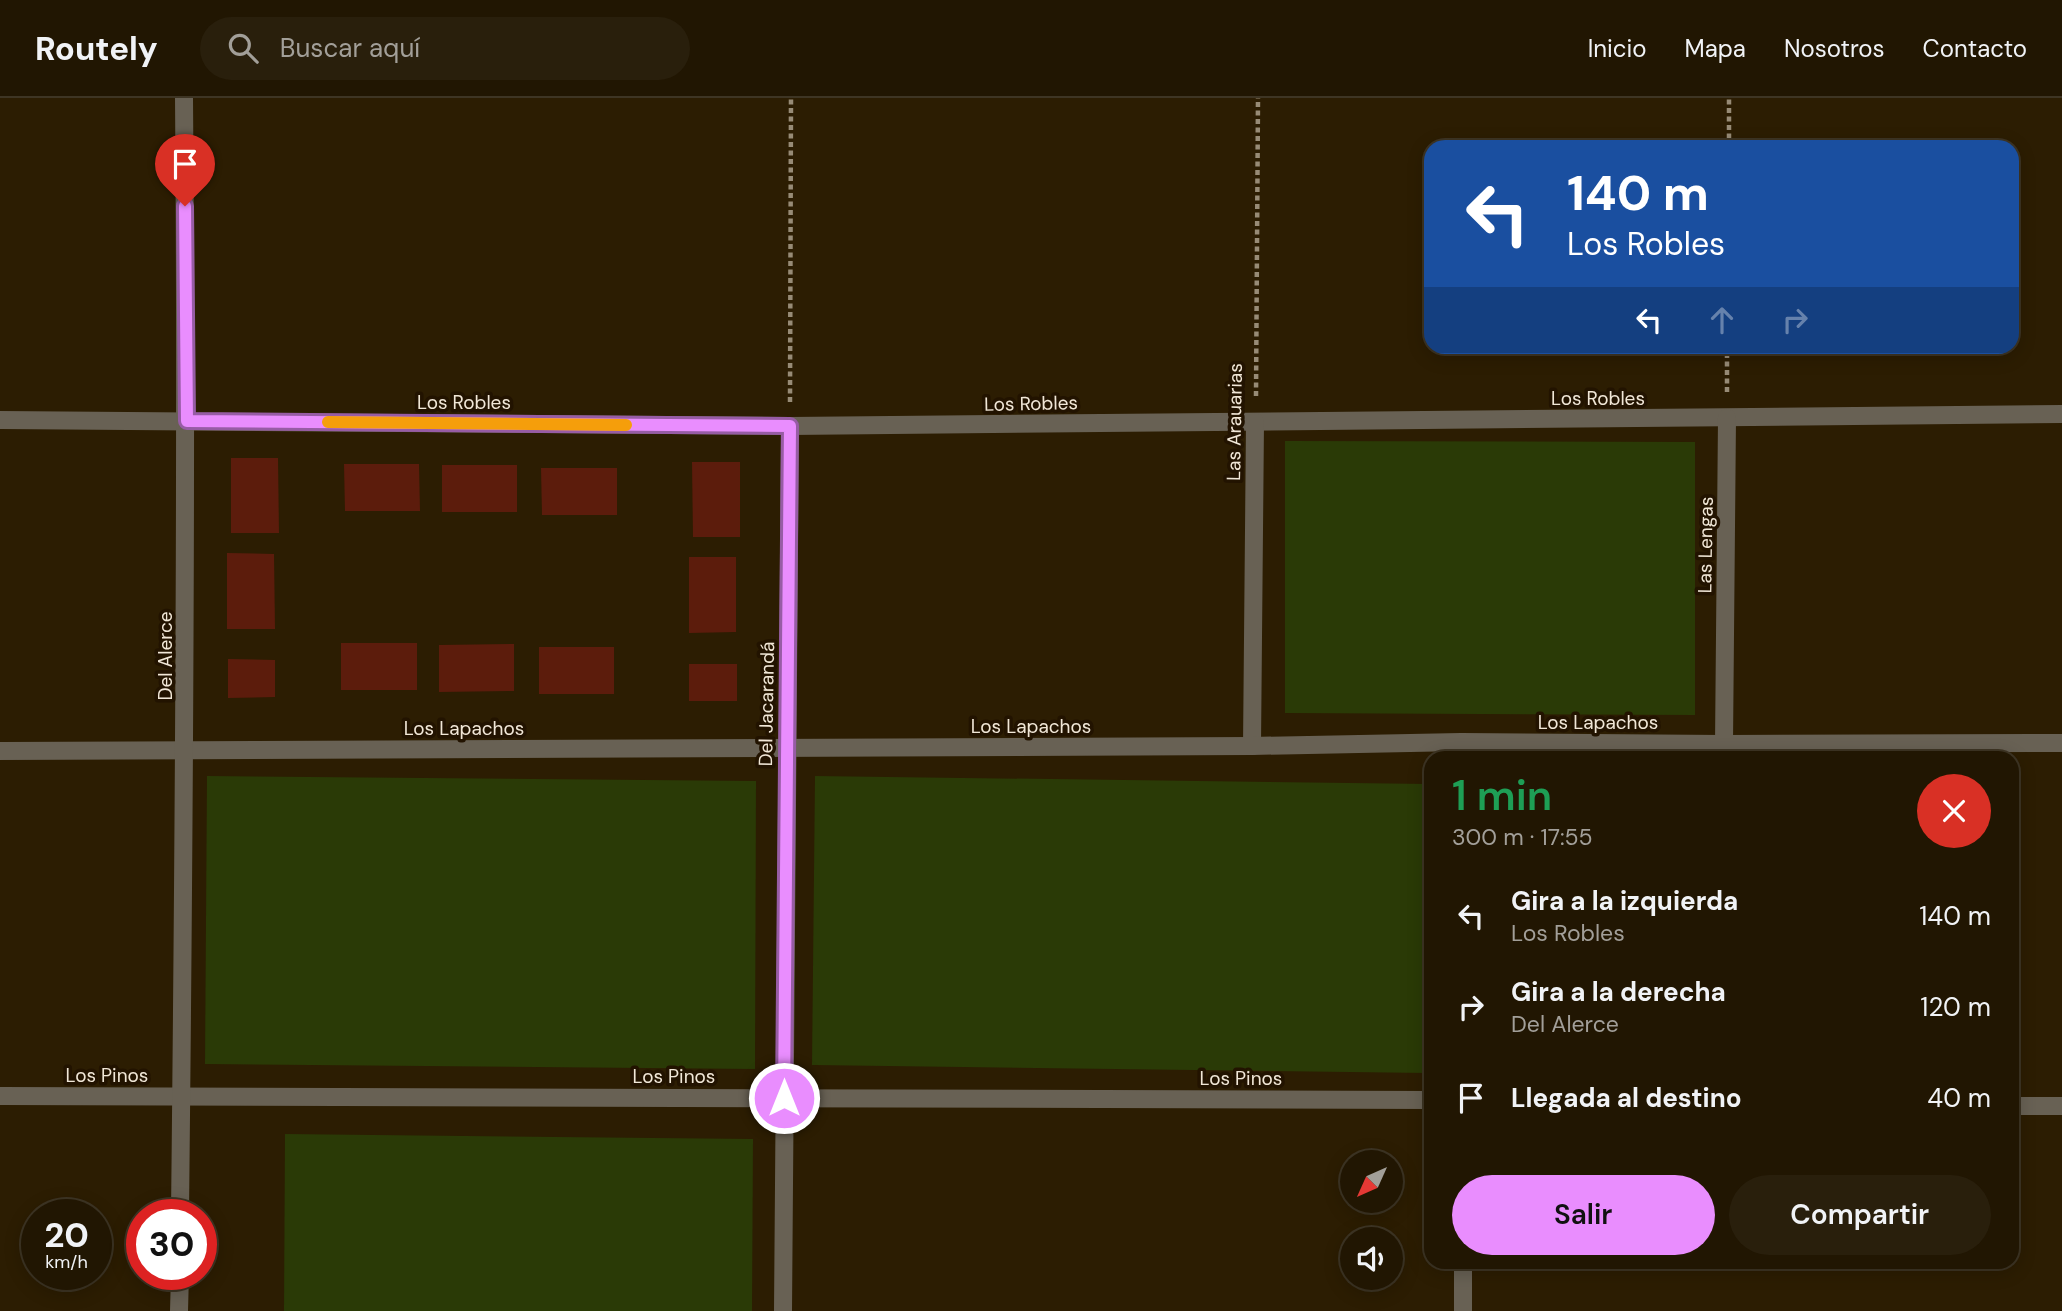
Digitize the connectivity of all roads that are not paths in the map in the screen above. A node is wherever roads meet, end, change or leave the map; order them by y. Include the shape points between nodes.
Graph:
1 (184, 98) edge
2 (2062, 414) edge
3 (1727, 418) junction
4 (0, 420) edge
5 (187, 421) junction
6 (1255, 422) junction
7 (790, 426) junction
8 (2062, 743) edge
9 (1724, 744) junction
10 (1252, 746) junction
11 (786, 748) junction
12 (186, 750) junction
13 (1461, 750) edge
14 (0, 751) edge
15 (0, 1096) edge
16 (182, 1096) junction
17 (784, 1098) junction
18 (1424, 1100) edge
19 (2019, 1105) edge
20 (2062, 1106) edge
21 (180, 1199) edge
22 (1463, 1269) edge
23 (180, 1290) edge
24 (179, 1311) edge
25 (783, 1311) edge
26 (1463, 1311) edge

1 - 5 street, Del Alerce
2 - 3 street, Los Robles
3 - 6 street, Los Robles
3 - 9 street, Las Lengas
4 - 5 street, Los Robles
5 - 7 street, Los Robles
5 - 12 street, Del Alerce
6 - 7 street, Los Robles
6 - 10 street, Las Arauarias
7 - 11 street, Del Jacarandá
8 - 9 street, Los Lapachos
9 - 13 street, Los Lapachos
10 - 11 street, Los Lapachos
10 - 13 street, Los Lapachos
11 - 12 street, Los Lapachos
11 - 17 street, Del Jacarandá
12 - 14 street, Los Lapachos
12 - 16 street, Del Alerce
15 - 16 street, Los Pinos
16 - 17 street, Los Pinos
16 - 21 street, Del Alerce
17 - 18 street, Los Pinos
17 - 25 street, Del Jacarandá
19 - 20 street
22 - 26 street
23 - 24 street

